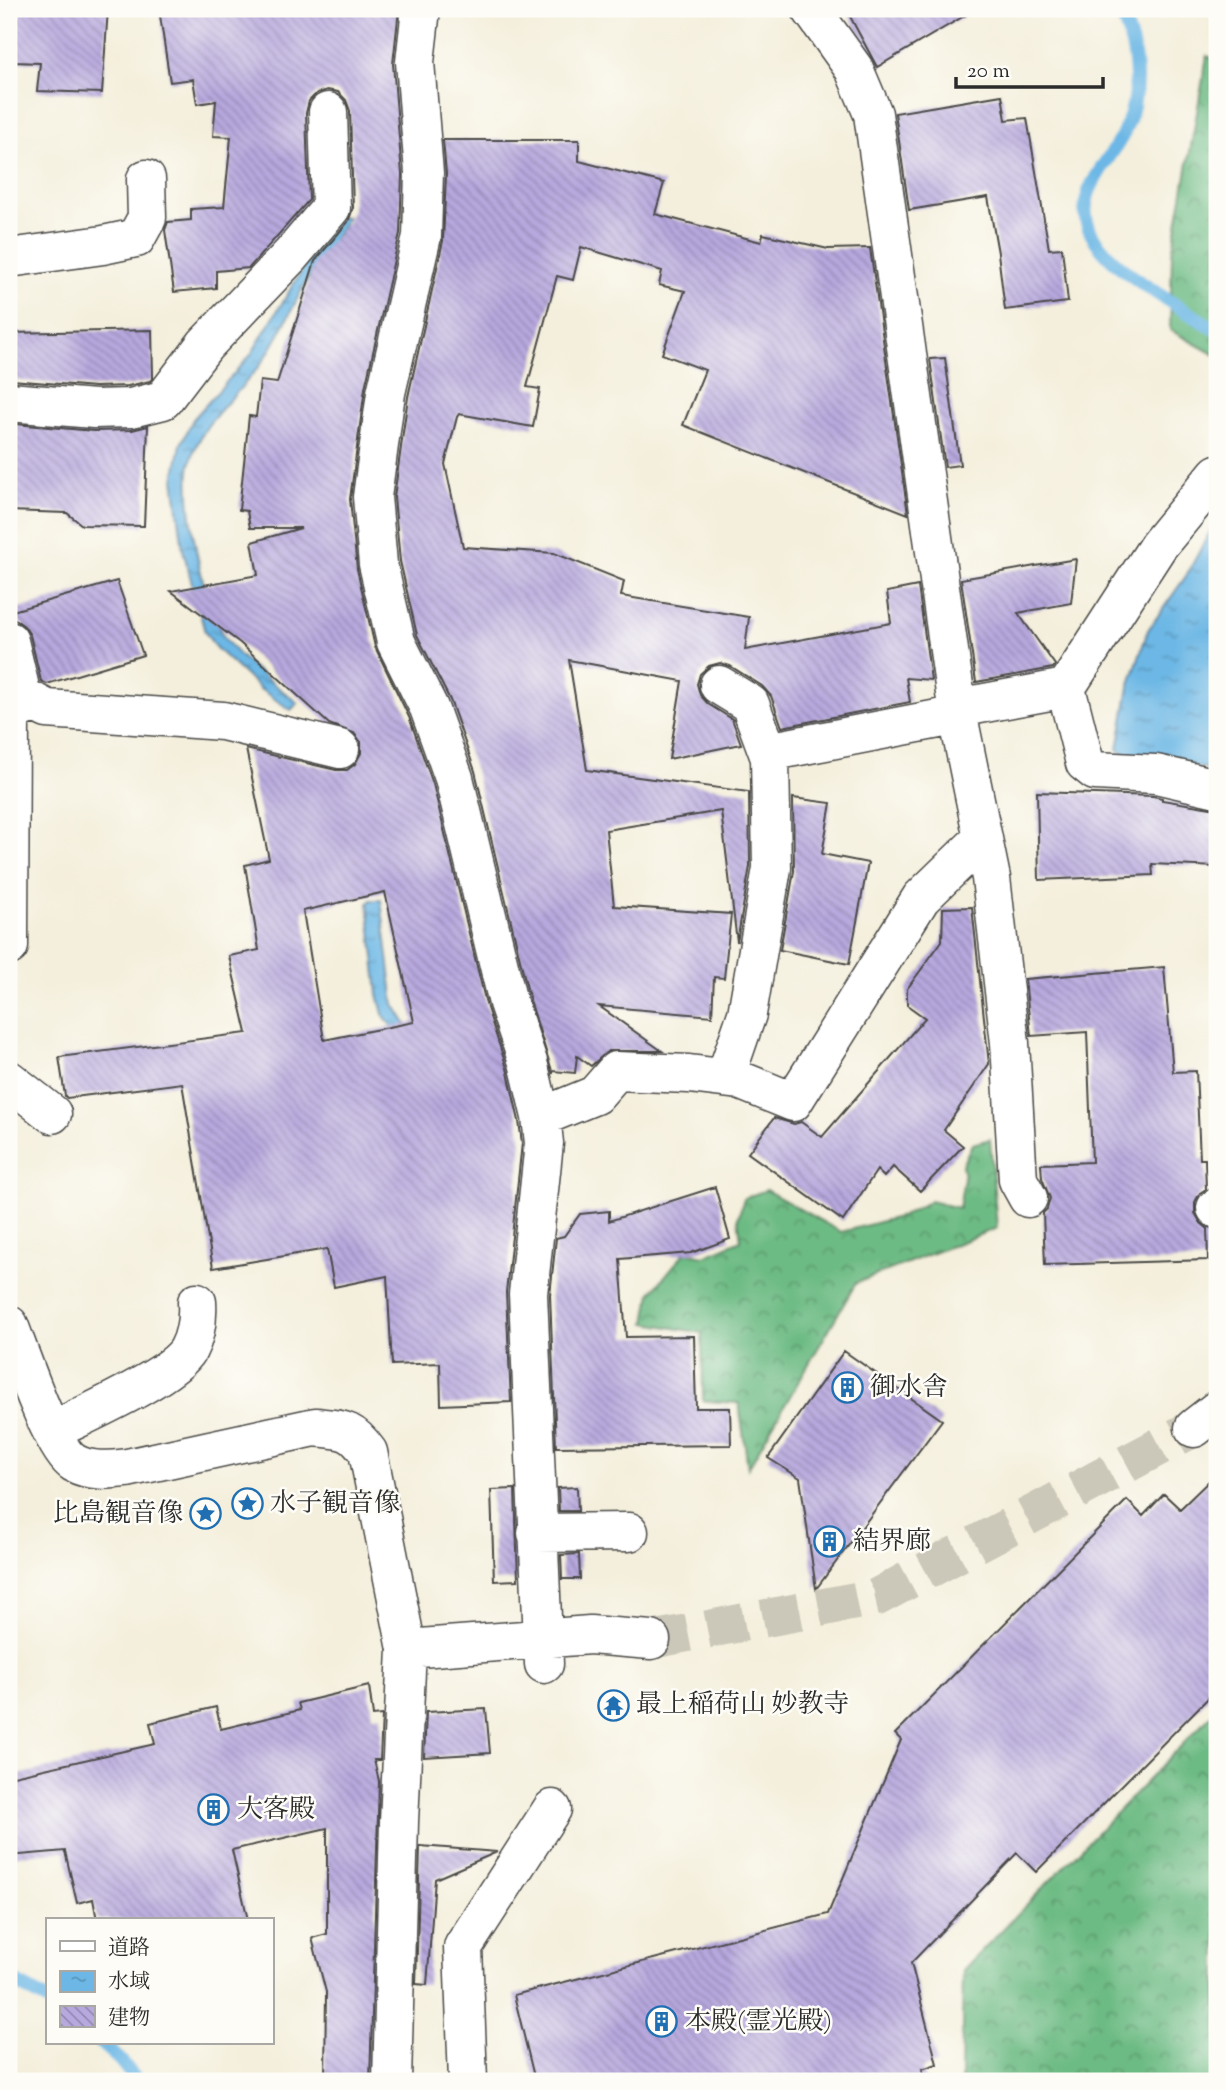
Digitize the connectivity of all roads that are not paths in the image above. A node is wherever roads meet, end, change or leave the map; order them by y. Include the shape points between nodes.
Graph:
1 (421, 9) edge
2 (811, 9) edge
3 (328, 112) dead end
4 (146, 180) dead end
5 (9, 258) edge
6 (9, 402) edge
7 (1217, 474) edge
8 (9, 641) edge
9 (719, 685) dead end
10 (1066, 688) junction
11 (34, 702) junction
12 (958, 711) junction
13 (340, 749) dead end
14 (768, 752) junction
15 (1217, 788) edge
16 (983, 838) junction
17 (9, 946) edge
18 (9, 1053) edge
19 (725, 1079) junction
20 (14, 1085) edge
21 (52, 1114) dead end
22 (541, 1117) junction
23 (1028, 1198) dead end
24 (197, 1302) dead end
25 (9, 1325) edge
26 (52, 1431) junction
27 (629, 1532) dead end
28 (537, 1533) junction
29 (651, 1640) tunnel mouth
30 (407, 1649) junction
31 (543, 1651) junction
32 (552, 1809) dead end
33 (392, 2081) edge
34 (468, 2081) edge

1 - 22 street via 415,62 425,173 422,236 386,393 373,497 378,564 396,642 429,708 454,778 508,1003
2 - 12 street via 854,69 873,114
3 - 6 street via 331,208 205,345 163,400 131,408 94,409
4 - 5 street via 147,218 136,238
7 - 10 street via 1158,546
8 - 11 street via 22,696
9 - 14 street via 750,704
10 - 12 street
10 - 15 street via 1085,763 1095,772 1156,775
11 - 13 street via 47,709 223,721
11 - 17 street via 10,713
12 - 14 street
12 - 16 street
14 - 19 street via 772,868 747,1014
16 - 19 street via 921,898 793,1102 739,1080
16 - 23 street via 1010,1043 1018,1180
18 - 20 street
19 - 22 street via 616,1072 595,1095
20 - 21 street
22 - 28 street via 544,1143 527,1294
24 - 26 street via 198,1323 187,1351 163,1374
25 - 26 street
26 - 30 street via 71,1462 107,1471 314,1427 357,1436 368,1452
27 - 28 street
28 - 31 street
29 - 31 street via 590,1635
30 - 31 street
30 - 33 street
32 - 34 street via 463,1947

